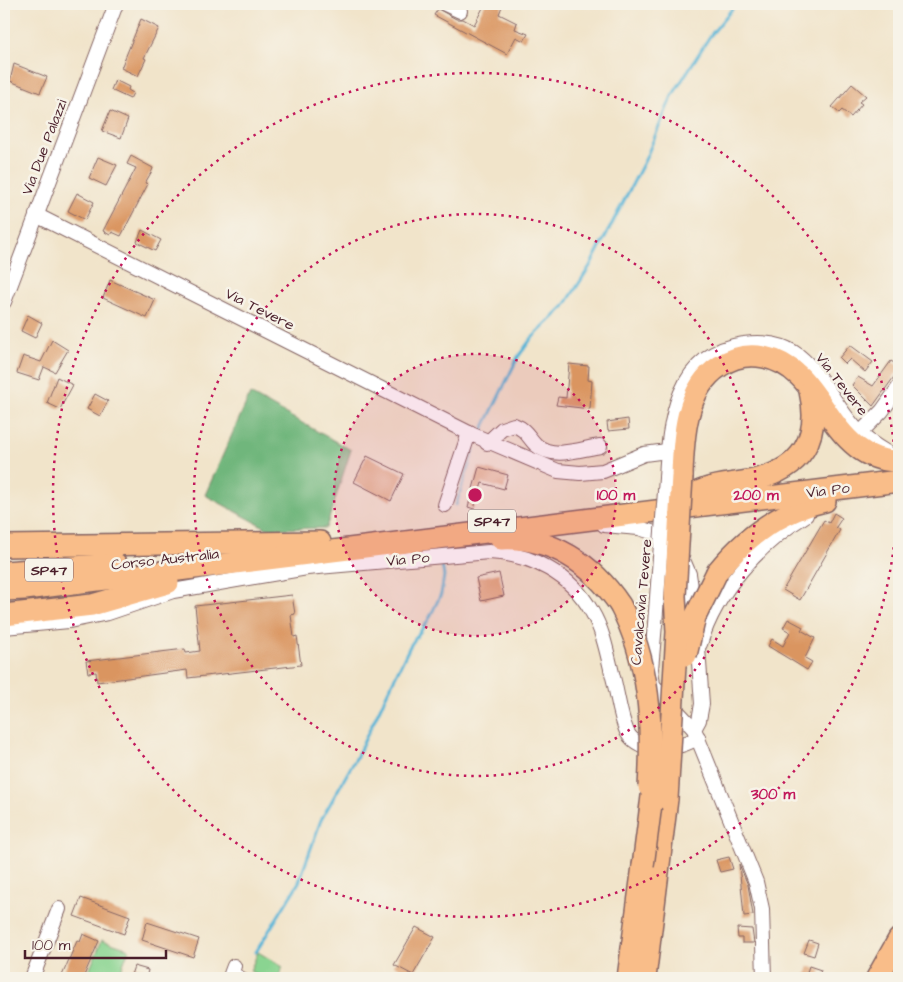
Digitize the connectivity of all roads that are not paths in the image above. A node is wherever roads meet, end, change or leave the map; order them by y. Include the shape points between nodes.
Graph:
1 (116, 4) edge
2 (445, 4) edge
3 (460, 11) dead end
4 (36, 215) junction
5 (4, 302) edge
6 (899, 387) edge
7 (810, 388) junction
8 (469, 433) junction
9 (860, 433) junction
10 (488, 442) junction
11 (600, 446) dead end
12 (667, 451) junction
13 (899, 460) edge
14 (899, 470) edge
15 (674, 477) junction
16 (899, 481) edge
17 (899, 486) edge
18 (834, 498) junction
19 (658, 500) dead end
20 (446, 504) dead end
21 (560, 522) junction
22 (325, 542) junction
23 (384, 545) junction
24 (4, 546) edge
25 (281, 559) junction
26 (4, 572) edge
27 (4, 590) edge
28 (675, 597) junction
29 (4, 611) edge
30 (28, 611) junction
31 (4, 615) edge
32 (4, 627) edge
33 (698, 652) junction
34 (696, 733) junction
35 (667, 799) junction
36 (643, 866) junction
37 (59, 910) dead end
38 (899, 939) edge
39 (32, 978) edge
40 (628, 978) edge
41 (645, 978) edge
42 (764, 978) edge
43 (876, 978) edge

1 - 4 street, Via Due Palazzi
2 - 3 street
4 - 5 street, Via Due Palazzi
4 - 8 street, Via Tevere
6 - 9 street, Via Tevere via 882,411
7 - 13 highway via 856,447 882,460
7 - 14 highway, Via Po via 813,426 807,445 795,461 764,477 704,488 691,496
7 - 15 highway via 789,366 771,358 742,357 720,366 702,383 693,400
8 - 10 street, Via Tevere
8 - 20 street
9 - 12 street, Via Tevere via 797,355 775,345 737,344 712,354 686,381 674,409
9 - 13 street, Via Tevere
10 - 11 street via 502,429 514,425 525,430 542,450 552,453
10 - 12 street, Via Tevere via 558,472 603,471 652,452
12 - 15 street, Cavalcavia Tevere
15 - 28 highway, bridge
15 - 34 street, Cavalcavia Tevere, bridge via 651,669 653,685
16 - 21 highway, Via Po / SP47
17 - 18 highway
18 - 33 street via 780,532 758,553 714,609
18 - 35 highway, bridge via 796,509 766,524 717,572 700,603 689,640 682,672
19 - 22 highway, Via Po / SP47
21 - 23 highway, Via Po / SP47
21 - 33 street via 639,528 661,535 673,545 689,574
22 - 24 highway, SP47
22 - 26 highway, Corso Australia / SP47 via 94,567
23 - 25 highway, Via Po / SP47
23 - 36 highway, bridge via 506,539 532,542 556,549 583,563 597,576 620,605 637,642 645,671 651,759
25 - 27 highway, Corso Australia / SP47
25 - 30 highway, SP47 via 165,583 92,605
28 - 35 highway, bridge via 677,632
28 - 36 highway, bridge via 668,631 655,780
29 - 30 highway, SP47
30 - 31 highway, SP47
32 - 34 street, Via Po via 108,613 172,591 307,568 509,553 553,570 593,612 622,717 628,733 637,744 657,748 685,746
33 - 34 street via 702,704
34 - 42 street via 756,882 762,908
35 - 41 highway
36 - 40 highway
37 - 39 street
38 - 43 highway

